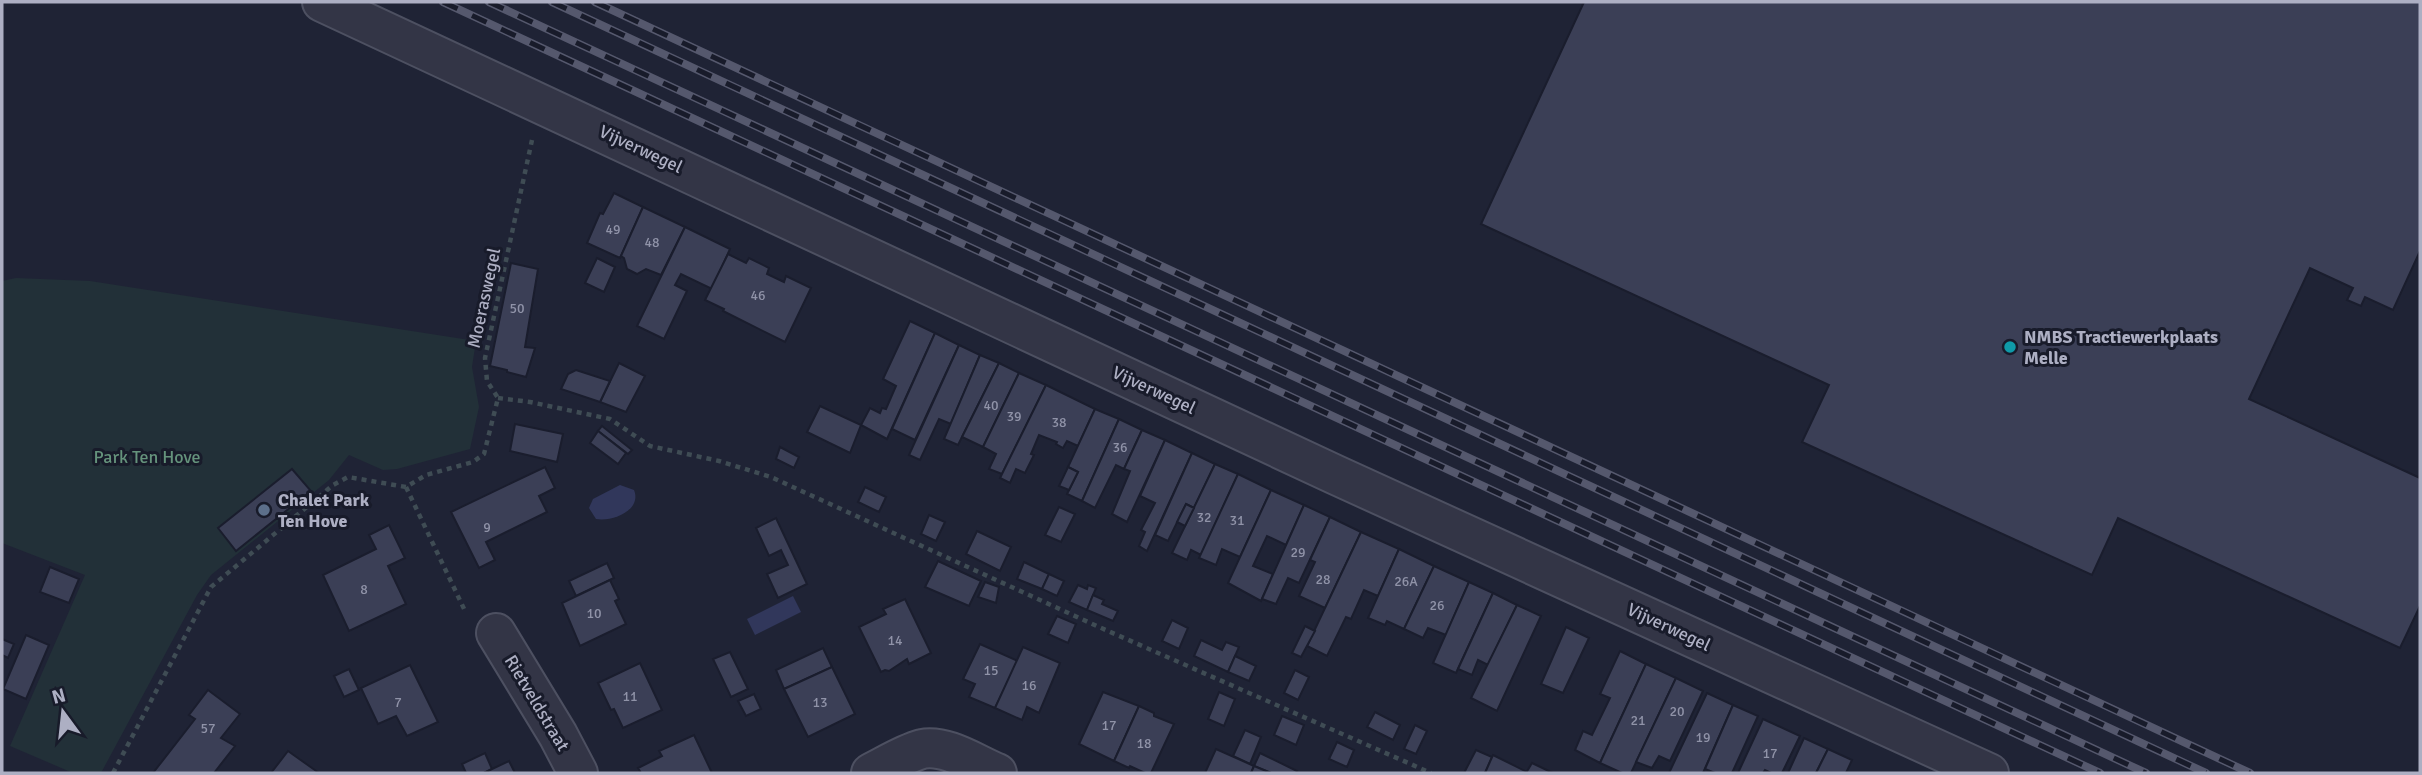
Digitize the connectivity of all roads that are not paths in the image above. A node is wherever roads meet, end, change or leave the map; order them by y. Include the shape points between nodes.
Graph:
1 (322, 2) edge
2 (496, 633) road end
3 (578, 773) edge
4 (871, 773) edge
5 (997, 773) edge
6 (1989, 773) edge

1 - 6 street, Vijverwegel via 1336,475
2 - 3 street, Rietveldstraat
4 - 5 street via 908,754 937,748

